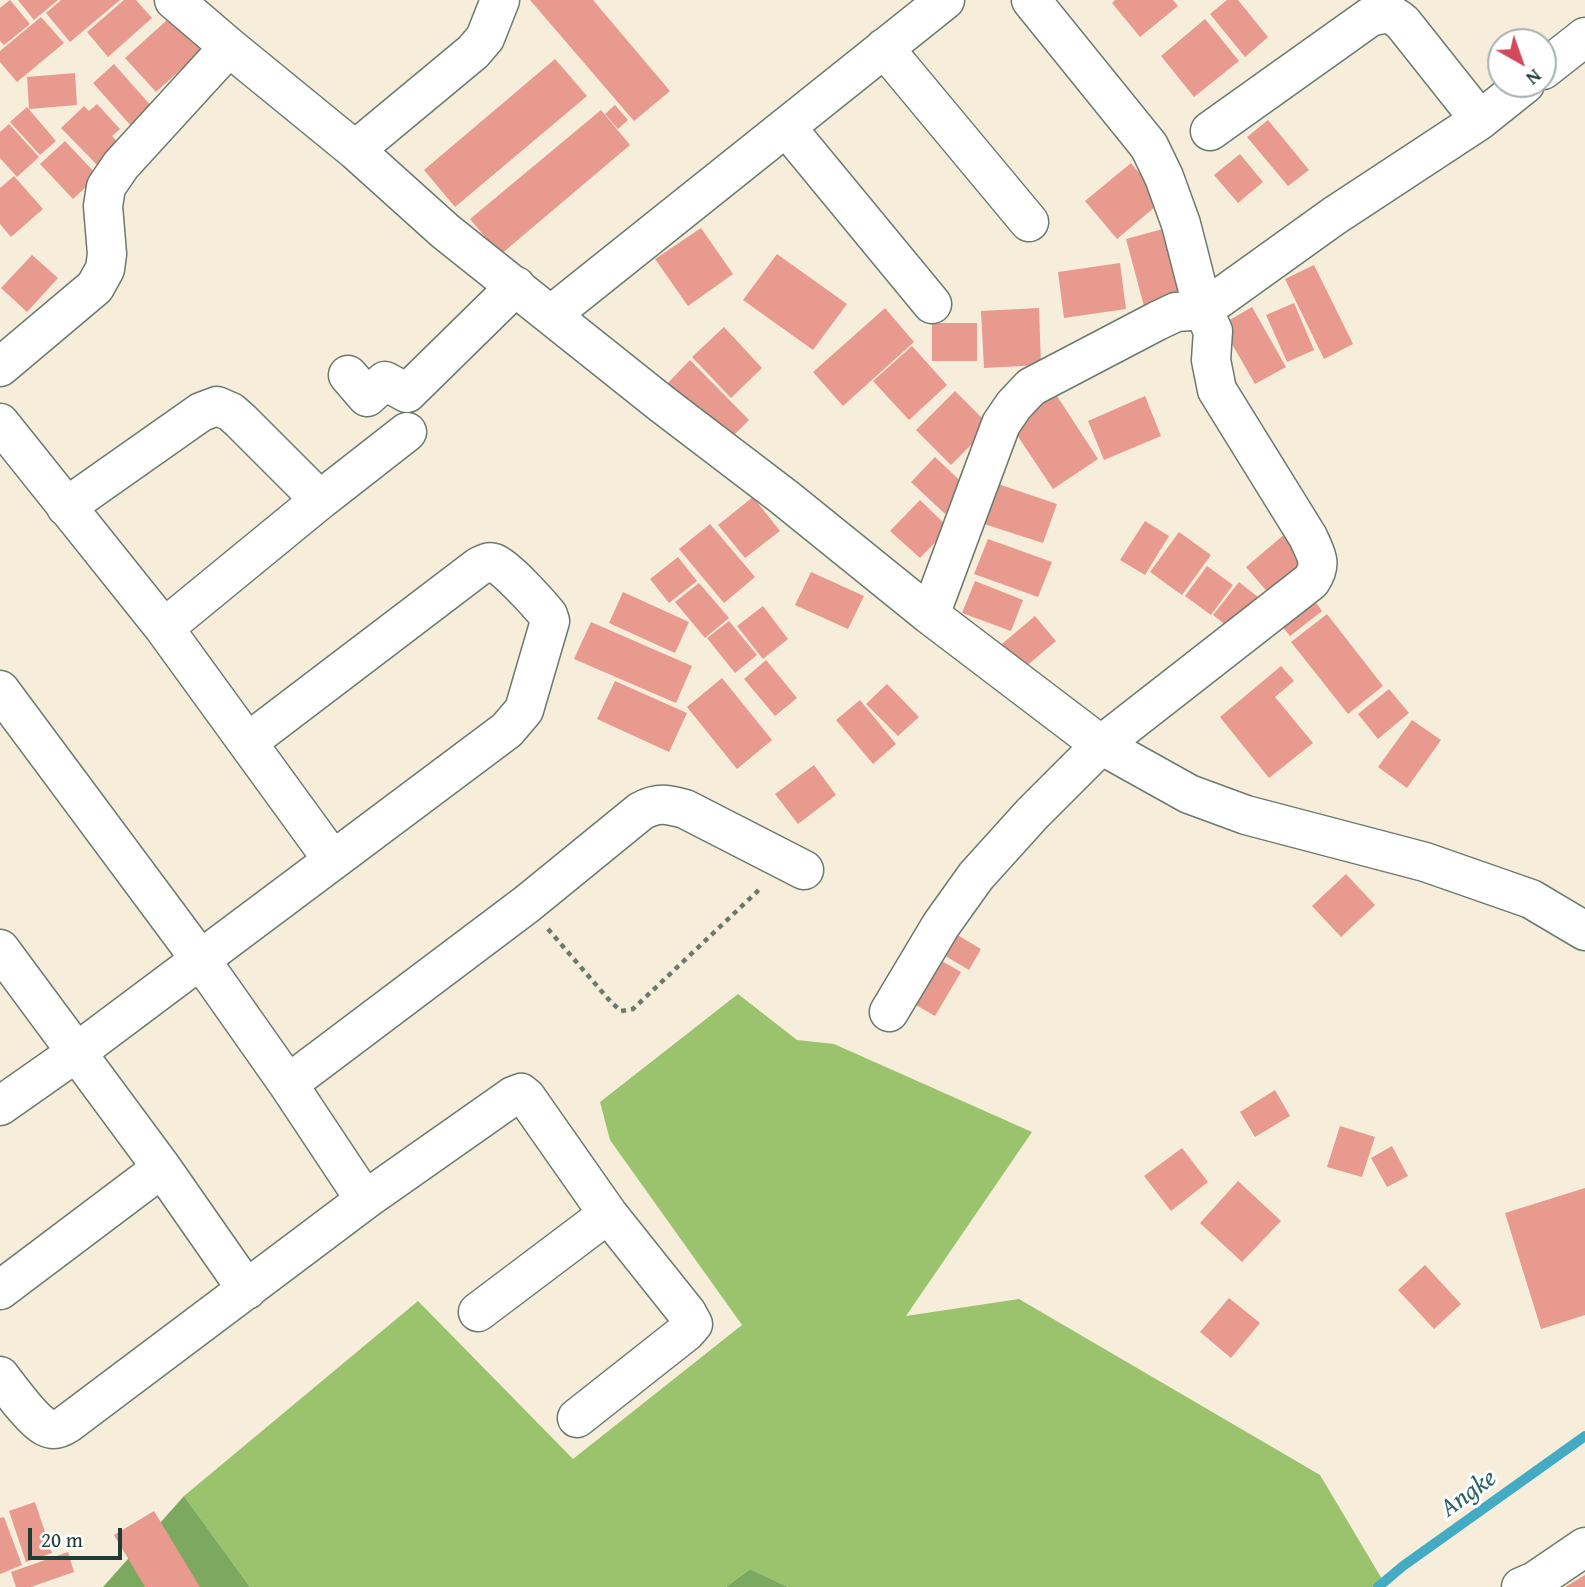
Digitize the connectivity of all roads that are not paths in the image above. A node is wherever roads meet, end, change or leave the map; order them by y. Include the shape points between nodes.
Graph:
1 (174, 0) edge
2 (500, 0) edge
3 (945, 0) edge
4 (1006, 0) edge
5 (1031, 0) edge
6 (1585, 37) edge
7 (229, 47) junction
8 (884, 48) junction
9 (1557, 59) edge
10 (1508, 98) edge
11 (1480, 120) junction
12 (786, 127) junction
13 (1210, 131) dead end
14 (1124, 145) dead end
15 (355, 150) junction
16 (1028, 222) dead end
17 (516, 286) junction
18 (932, 303) dead end
19 (1203, 310) junction
20 (552, 314) junction
21 (0, 367) edge
22 (348, 375) dead end
23 (0, 424) edge
24 (407, 432) dead end
25 (320, 500) junction
26 (66, 507) junction
27 (930, 615) junction
28 (164, 628) junction
29 (0, 690) edge
30 (248, 742) junction
31 (1101, 746) junction
32 (332, 859) junction
33 (796, 865) road end
34 (1585, 931) edge
35 (0, 949) edge
36 (200, 959) junction
37 (889, 1012) dead end
38 (76, 1052) junction
39 (288, 1084) junction
40 (0, 1106) edge
41 (162, 1168) junction
42 (365, 1200) junction
43 (608, 1214) junction
44 (0, 1290) edge
45 (247, 1290) junction
46 (478, 1312) dead end
47 (0, 1376) edge
48 (577, 1418) dead end
49 (1585, 1547) edge
50 (1521, 1587) edge

1 - 7 street
2 - 15 street via 485,38 473,52
3 - 8 street
4 - 14 street
5 - 19 street via 1149,146 1181,224
6 - 9 street
7 - 15 street
7 - 21 street via 106,187 107,254 105,270 95,287
8 - 12 street
8 - 16 street
10 - 11 street
11 - 13 street via 1403,23 1383,13 1370,17
11 - 19 street
12 - 18 street
12 - 20 street
15 - 17 street via 445,231
17 - 20 street
17 - 22 street via 407,393 385,382 367,397
19 - 27 street via 1176,312 1157,321 1031,387 1014,405 1001,424
19 - 31 street via 1213,331 1211,360 1217,390 1308,537 1318,572
20 - 27 street
23 - 26 street
24 - 25 street
25 - 26 street via 241,421 217,406 201,412
25 - 28 street
26 - 28 street
27 - 31 street
28 - 30 street
29 - 36 street
30 - 32 street
30 - 32 street via 488,562 503,568 548,615 529,695 516,721
31 - 34 street via 1189,793 1246,815 1425,862 1531,899
31 - 37 street via 976,876
32 - 36 street
33 - 39 street via 685,809 653,805
35 - 38 street
36 - 38 street
36 - 39 street
38 - 40 street
38 - 41 street
39 - 42 street
41 - 44 street
41 - 45 street
42 - 43 street via 521,1093
42 - 45 street
43 - 46 street
43 - 48 street via 693,1324
45 - 47 street via 58,1429 47,1428 34,1417
49 - 50 street

